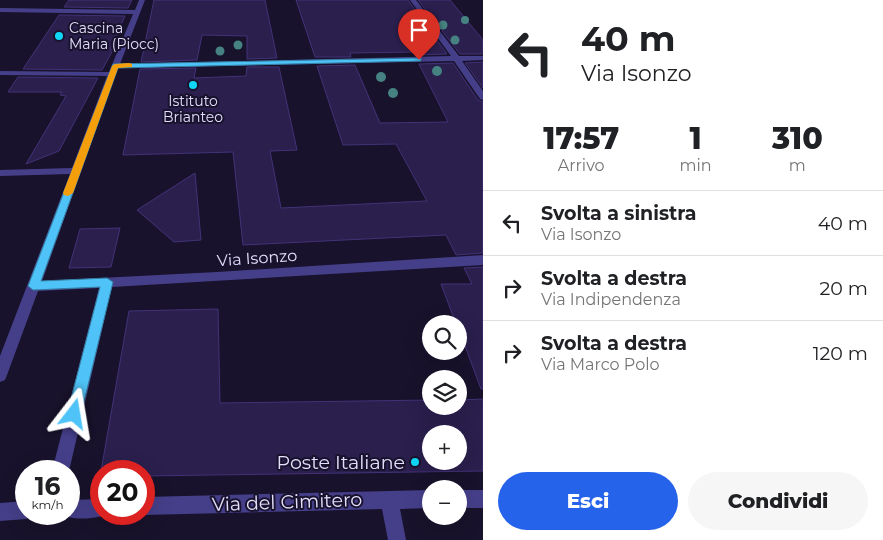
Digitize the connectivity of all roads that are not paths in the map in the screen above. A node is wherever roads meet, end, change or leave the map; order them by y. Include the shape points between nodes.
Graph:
1 (142, 0) edge
2 (413, 0) edge
3 (0, 10) edge
4 (137, 12) junction
5 (483, 58) edge
6 (457, 59) junction
7 (114, 70) junction
8 (0, 73) edge
9 (483, 97) edge
10 (76, 171) junction
11 (0, 172) edge
12 (483, 260) edge
13 (107, 282) junction
14 (33, 286) junction
15 (0, 375) edge
16 (63, 460) edge
17 (422, 499) edge
18 (467, 499) edge
19 (483, 499) edge
20 (389, 500) junction
21 (155, 506) edge
22 (15, 511) edge
23 (0, 512) edge
24 (397, 540) edge

1 - 4 street
2 - 6 street
3 - 4 street
4 - 7 street
5 - 6 street
6 - 7 street
6 - 9 street
7 - 8 street
7 - 10 street
10 - 11 street
10 - 14 street
12 - 13 street, Via Isonzo
13 - 14 street, Via Isonzo
13 - 16 street
14 - 15 street
17 - 20 street, Via del Cimitero
18 - 19 street
20 - 21 street, Via del Cimitero
20 - 24 street
22 - 23 street

